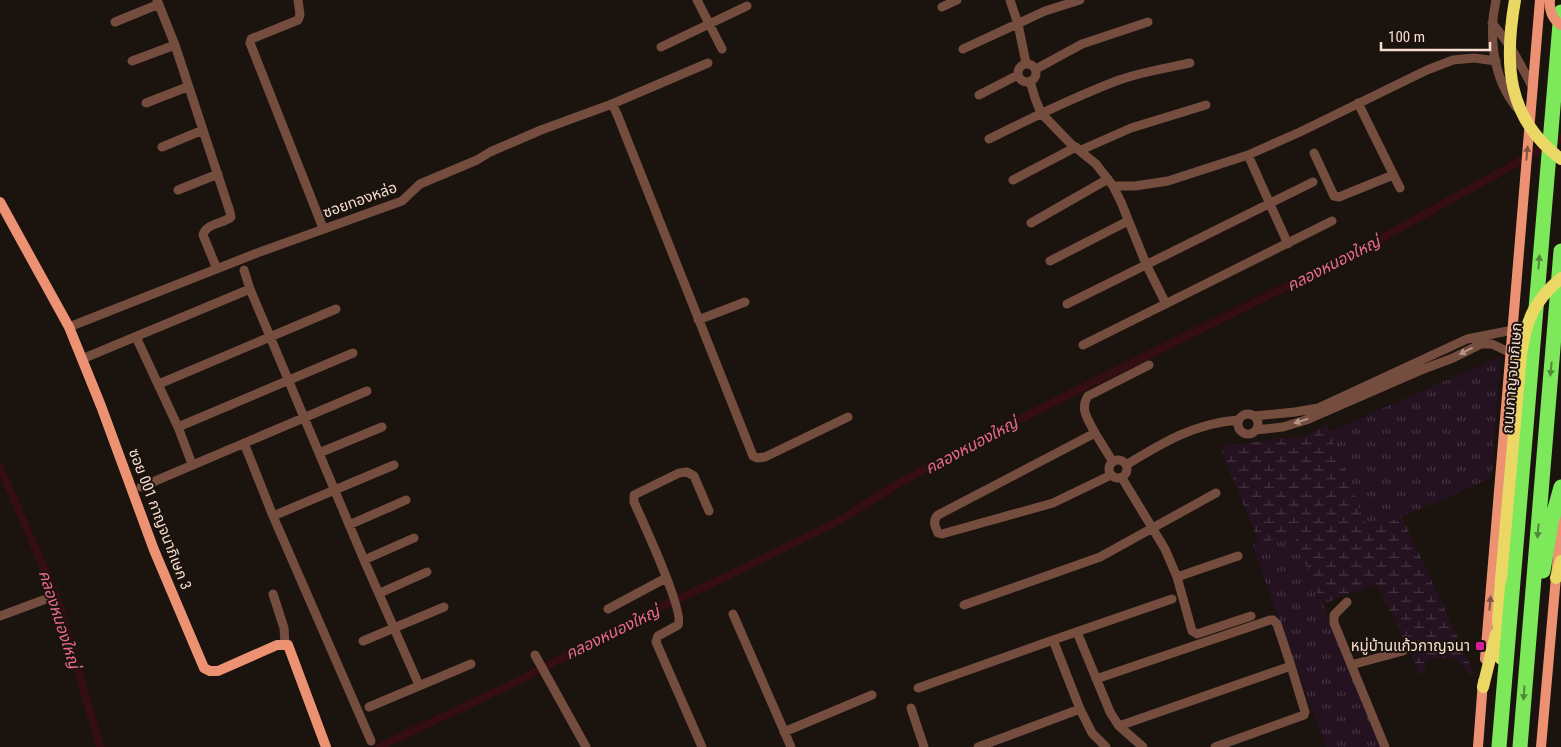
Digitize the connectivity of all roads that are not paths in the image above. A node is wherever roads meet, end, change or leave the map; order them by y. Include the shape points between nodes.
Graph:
1 (298, 0) edge
2 (697, 0) edge
3 (957, 0) edge
4 (1010, 0) edge
5 (1080, 0) edge
6 (1496, 0) edge
7 (1515, 0) edge
8 (1540, 0) edge
9 (1550, 0) edge
10 (158, 2) edge
11 (747, 6) dead end
12 (942, 7) dead end
13 (1561, 12) edge
14 (115, 22) dead end
15 (1148, 22) dead end
16 (1492, 23) junction
17 (709, 24) junction
18 (1018, 24) junction
19 (1561, 25) edge
20 (175, 45) junction
21 (661, 47) dead end
22 (722, 49) dead end
23 (963, 49) dead end
24 (132, 61) dead end
25 (1496, 61) junction
26 (708, 63) dead end
27 (1026, 63) junction
28 (1190, 63) dead end
29 (1036, 69) junction
30 (1018, 75) junction
31 (1030, 82) junction
32 (187, 87) junction
33 (1533, 88) junction
34 (979, 94) dead end
35 (146, 103) dead end
36 (1358, 103) junction
37 (612, 104) junction
38 (1206, 105) dead end
39 (1041, 113) junction
40 (1531, 115) junction
41 (203, 130) junction
42 (989, 139) dead end
43 (162, 146) dead end
44 (1078, 149) junction
45 (1314, 153) dead end
46 (1248, 155) junction
47 (1561, 159) edge
48 (218, 174) junction
49 (1393, 174) junction
50 (1012, 180) dead end
51 (1110, 182) junction
52 (1313, 182) dead end
53 (1400, 188) dead end
54 (178, 190) dead end
55 (0, 202) edge
56 (1270, 202) junction
57 (1128, 221) junction
58 (1332, 221) dead end
59 (1031, 223) dead end
60 (323, 228) junction
61 (1288, 244) junction
62 (1561, 251) edge
63 (1050, 261) dead end
64 (1146, 264) junction
65 (216, 269) junction
66 (244, 270) dead end
67 (1561, 278) edge
68 (250, 289) junction
69 (745, 302) dead end
70 (1067, 304) dead end
71 (1166, 304) junction
72 (336, 309) dead end
73 (698, 320) junction
74 (69, 327) junction
75 (1513, 330) junction
76 (136, 336) junction
77 (270, 337) junction
78 (1083, 345) dead end
79 (352, 353) dead end
80 (1511, 353) junction
81 (82, 359) junction
82 (1150, 365) dead end
83 (1421, 366) junction
84 (288, 380) junction
85 (158, 384) junction
86 (367, 391) dead end
87 (1322, 410) junction
88 (1254, 416) junction
89 (848, 417) dead end
90 (304, 418) junction
91 (1238, 420) junction
92 (178, 427) junction
93 (382, 428) dead end
94 (1256, 430) junction
95 (1095, 433) junction
96 (244, 443) junction
97 (319, 453) junction
98 (1113, 462) junction
99 (192, 464) junction
100 (394, 465) dead end
101 (1126, 465) junction
102 (1111, 475) junction
103 (1122, 478) junction
104 (141, 487) dead end
105 (1561, 487) edge
106 (334, 489) junction
107 (1216, 492) dead end
108 (406, 500) dead end
109 (709, 511) dead end
110 (273, 516) junction
111 (1561, 520) edge
112 (349, 526) junction
113 (1153, 527) junction
114 (414, 538) dead end
115 (1238, 556) dead end
116 (364, 560) junction
117 (1561, 561) edge
118 (427, 572) dead end
119 (1177, 577) junction
120 (666, 578) junction
121 (1556, 578) junction
122 (380, 593) junction
123 (273, 594) dead end
124 (46, 599) dead end
125 (1172, 599) dead end
126 (1347, 602) dead end
127 (964, 605) dead end
128 (444, 608) dead end
129 (608, 609) dead end
130 (733, 614) dead end
131 (0, 616) edge
132 (1251, 616) dead end
133 (1498, 621) junction
134 (394, 627) junction
135 (1077, 632) junction
136 (1529, 633) junction
137 (1053, 640) junction
138 (363, 641) dead end
139 (285, 644) junction
140 (1403, 651) dead end
141 (537, 658) dead end
142 (471, 664) dead end
143 (1351, 665) junction
144 (1291, 666) junction
145 (1096, 679) junction
146 (419, 685) junction
147 (1483, 687) junction
148 (918, 688) dead end
149 (1504, 689) junction
150 (872, 695) dead end
151 (369, 708) dead end
152 (911, 708) dead end
153 (1080, 709) junction
154 (1119, 726) junction
155 (784, 732) junction
156 (371, 741) dead end
157 (326, 747) edge
158 (586, 747) edge
159 (702, 747) edge
160 (791, 747) edge
161 (924, 747) edge
162 (978, 747) edge
163 (1106, 747) edge
164 (1143, 747) edge
165 (1215, 747) edge
166 (1385, 747) edge
167 (1478, 747) edge
168 (1499, 747) edge
169 (1520, 747) edge
170 (1541, 747) edge

1 - 60 street via 298,20 252,39 250,44
2 - 17 street
3 - 12 street
4 - 18 street
5 - 18 street
6 - 16 street
7 - 47 main road, bridge via 1510,60 1515,98 1527,125
8 - 33 main road
9 - 19 main road, bridge via 1551,14
10 - 14 street
10 - 20 street
11 - 17 street
149 -> 13 highway, ถนนกาญจนาภิเษก
15 - 29 street via 1082,44
16 - 25 street
16 - 33 street via 1519,59
17 - 21 street
17 - 22 street
18 - 23 street
18 - 27 street
20 - 24 street
20 - 32 street
25 - 36 street via 1453,60
25 - 40 street via 1511,100 1524,114
26 - 37 street, ซอยทองหล่อ
27 - 29 street
27 - 30 street via 1018,69
28 - 39 street via 1120,80
29 - 31 street via 1035,78
30 - 31 street via 1021,80
30 - 34 street
31 - 39 street
32 - 35 street
32 - 41 street
33 - 40 main road
36 - 46 street
36 - 49 street
37 - 60 street, ซอยทองหล่อ via 541,130 439,175 420,184 402,201
37 - 73 street
38 - 44 street via 1131,128
39 - 42 street
39 - 44 street
75 -> 40 main road
41 - 43 street
41 - 48 street
44 - 50 street
44 - 51 street
45 - 49 street via 1331,193 1336,197
46 - 51 street via 1168,181 1135,186
46 - 56 street
48 - 54 street
48 - 65 street via 231,217 204,231
49 - 53 street
51 - 57 street
51 - 59 street
52 - 56 street
55 - 74 main road, ซอย 001 กาญจนาภิเษก 3
56 - 61 street
56 - 64 street
57 - 63 street
57 - 64 street
58 - 61 street
60 - 65 street, ซอยทองหล่อ
61 - 71 street
62 -> 136 highway
64 - 70 street
64 - 71 street
65 - 74 street, ซอยทองหล่อ
66 - 68 street
67 - 133 main road, bridge via 1539,302 1525,333
68 - 76 street
68 - 77 street
69 - 73 street
71 - 78 street
72 - 77 street
73 - 89 street via 753,456 765,457
74 - 81 main road, ซอย 001 กาญจนาภิเษก 3
75 - 80 main road
75 - 83 street via 1467,339
76 - 81 street
76 - 85 street
77 - 84 street
77 - 85 street
79 - 84 street
80 -> 83 street via 1492,344 1481,344 1454,358
147 -> 80 main road
81 - 139 main road, ซอย 001 กาญจนาภิเษก 3 via 154,550 204,668 218,671
82 - 95 street via 1088,396 1084,412
83 - 87 street
84 - 90 street
84 - 92 street
85 - 92 street
86 - 90 street
87 - 88 street
87 -> 94 street via 1283,427
88 - 91 street via 1245,414
88 - 94 street via 1258,424
90 - 96 street
90 - 97 street
91 - 94 street via 1242,433 1250,435
91 - 101 street via 1184,433
92 - 99 street
93 - 97 street
95 - 98 street
95 - 102 street via 938,515 934,523 938,533 942,534 1053,503
96 - 99 street
96 - 110 street
97 - 106 street
98 - 101 street via 1121,461
98 - 102 street
99 - 104 street
100 - 106 street
101 - 103 street
102 - 103 street
103 - 113 street
105 - 136 highway
106 - 110 street
106 - 112 street
107 - 113 street
108 - 112 street
109 - 120 street via 694,476 688,472 634,494 634,502
110 - 156 street
111 - 121 main road
112 - 116 street
113 - 119 street
113 - 127 street via 1100,557
114 - 116 street
115 - 119 street
116 - 122 street
117 - 121 main road
118 - 122 street
119 - 132 street via 1191,630 1195,634
120 - 129 street
120 - 159 street via 679,623 658,636 656,642
121 - 170 main road
122 - 134 street
123 - 139 street via 284,628
124 - 131 street
125 - 135 street
126 - 143 street via 1333,619
128 - 134 street
130 - 155 street
133 - 147 main road
133 - 149 main road
134 - 138 street
134 - 146 street
135 - 137 street
135 - 145 street
136 -> 169 highway
137 - 148 street
137 - 153 street
139 - 157 main road via 290,648
140 - 143 street
141 - 158 street
142 - 146 street
143 - 166 street
144 - 145 street via 1277,624 1270,620
144 - 154 street
144 - 165 street via 1306,712 1304,715
145 - 154 street
146 - 151 street
147 - 167 main road
149 - 168 highway, ถนนกาญจนาภิเษก
150 - 155 street
152 - 161 street
153 - 162 street
153 - 163 street via 1092,733
154 - 164 street
155 - 160 street

